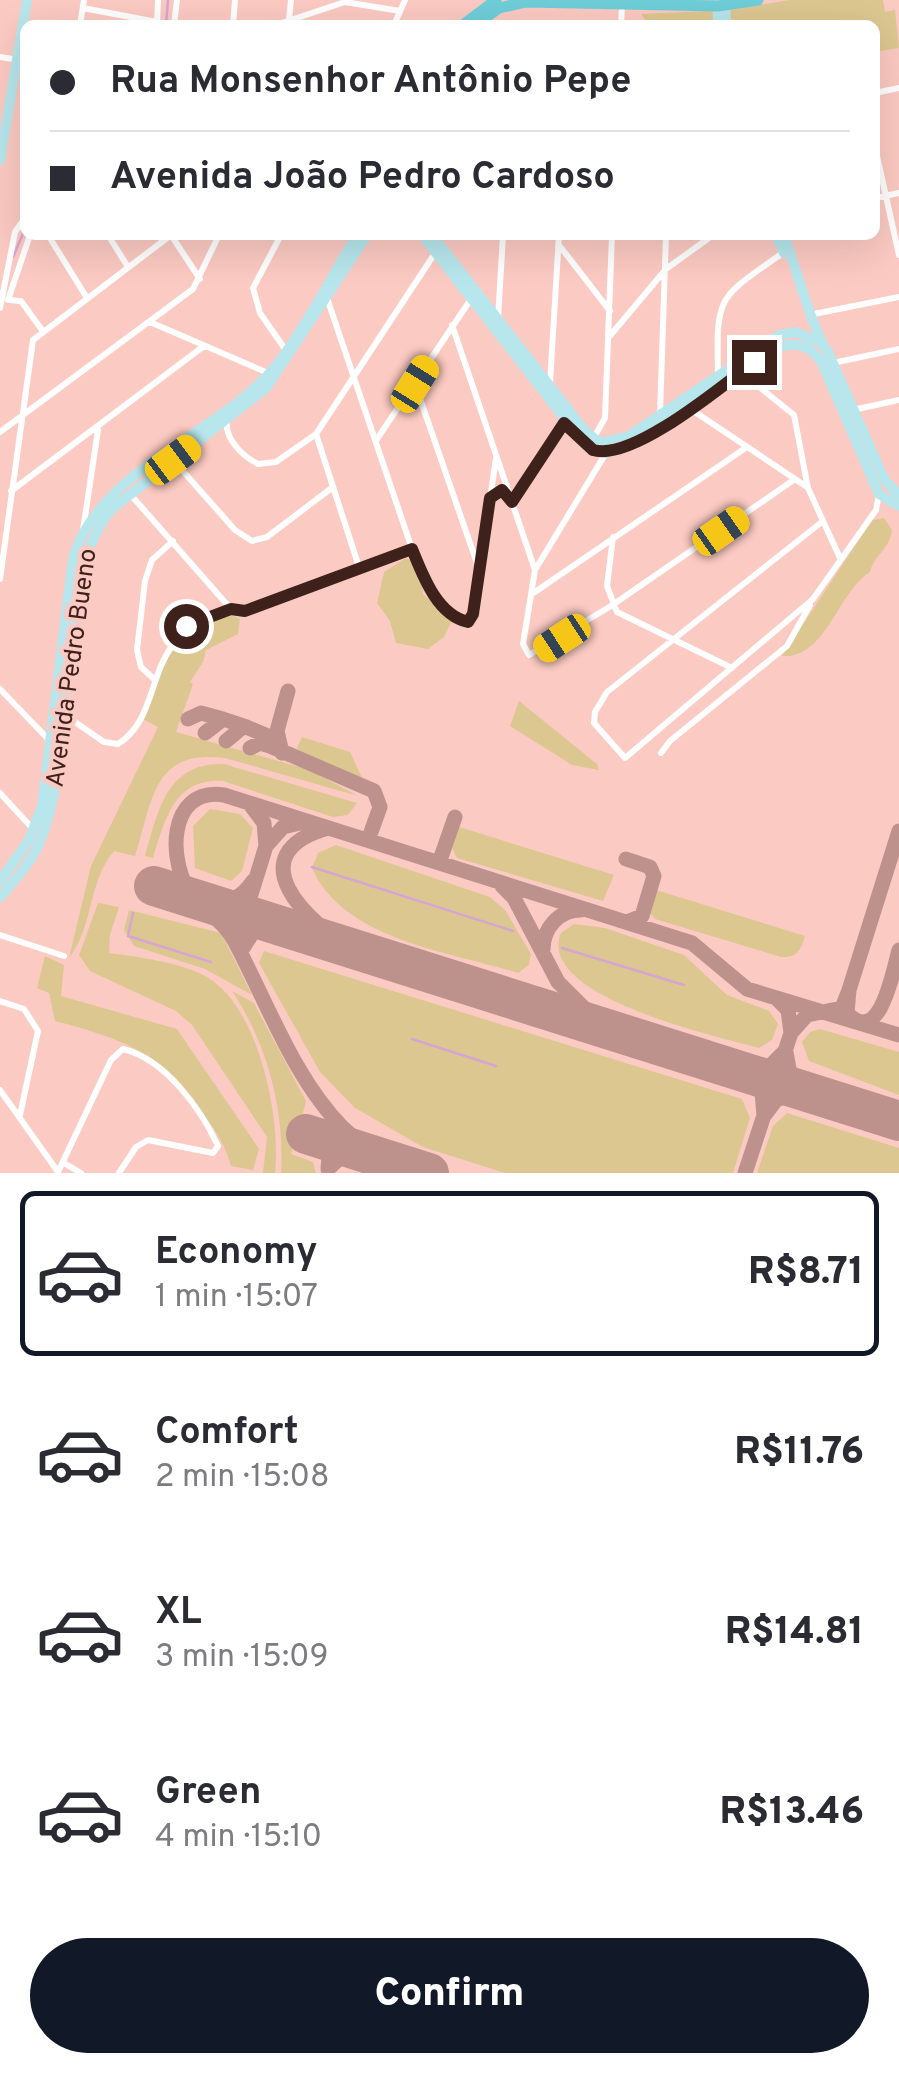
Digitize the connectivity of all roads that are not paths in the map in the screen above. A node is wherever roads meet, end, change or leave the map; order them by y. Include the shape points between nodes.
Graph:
1 (291, 0) edge
2 (405, 0) edge
3 (496, 0) edge
4 (758, 0) edge
5 (345, 1) edge
6 (722, 2) edge
7 (83, 4) edge
8 (622, 5) junction
9 (400, 11) junction
10 (142, 20) edge
11 (289, 20) joint
12 (396, 20) edge
13 (470, 20) edge
14 (485, 20) edge
15 (620, 20) edge
16 (20, 66) edge
17 (0, 157) edge
18 (880, 170) edge
19 (899, 192) edge
20 (886, 196) junction
21 (880, 197) edge
22 (20, 225) edge
23 (28, 240) edge
24 (51, 240) edge
25 (111, 240) edge
26 (164, 240) edge
27 (174, 240) edge
28 (217, 240) edge
29 (278, 240) edge
30 (355, 240) edge
31 (365, 240) edge
32 (425, 240) edge
33 (435, 240) edge
34 (503, 240) edge
35 (558, 240) edge
36 (612, 240) edge
37 (666, 240) edge
38 (706, 240) edge
39 (778, 240) edge
40 (786, 240) edge
41 (558, 244) junction
42 (898, 245) edge
43 (666, 248) junction
44 (692, 250) junction
45 (784, 252) junction
46 (435, 254) junction
47 (899, 255) edge
48 (128, 267) junction
49 (666, 269) junction
50 (200, 279) junction
51 (611, 281) junction
52 (592, 283) junction
53 (12, 284) junction
54 (647, 288) junction
55 (664, 294) junction
56 (473, 297) junction
57 (899, 297) edge
58 (86, 298) junction
59 (327, 298) junction
60 (3, 299) edge
61 (22, 301) junction
62 (0, 308) edge
63 (610, 311) junction
64 (812, 314) junction
65 (498, 321) junction
66 (150, 322) junction
67 (618, 324) junction
68 (452, 325) junction
69 (42, 330) junction
70 (608, 338) junction
71 (811, 344) junction
72 (204, 346) junction
73 (285, 349) junction
74 (899, 349) edge
75 (348, 357) junction
76 (364, 361) junction
77 (551, 363) junction
78 (833, 363) junction
79 (534, 366) junction
80 (741, 372) junction
81 (270, 373) junction
82 (354, 377) junction
83 (718, 377) junction
84 (415, 384) junction
85 (550, 387) junction
86 (344, 393) junction
87 (360, 393) junction
88 (899, 400) edge
89 (690, 408) junction
90 (853, 410) junction
91 (21, 415) junction
92 (660, 415) junction
93 (227, 420) junction
94 (564, 423) junction
95 (98, 428) junction
96 (0, 432) edge
97 (316, 434) junction
98 (593, 439) junction
99 (376, 440) junction
100 (748, 447) junction
101 (606, 453) junction
102 (496, 458) junction
103 (173, 460) junction
104 (504, 479) junction
105 (795, 479) junction
106 (492, 482) junction
107 (88, 487) junction
108 (333, 487) junction
109 (808, 488) junction
110 (11, 491) junction
111 (508, 492) junction
112 (130, 494) junction
113 (879, 494) junction
114 (490, 498) junction
115 (896, 499) edge
116 (512, 502) junction
117 (103, 504) junction
118 (876, 510) junction
119 (822, 520) junction
120 (83, 530) junction
121 (613, 537) junction
122 (174, 541) junction
123 (412, 549) junction
124 (840, 559) junction
125 (359, 567) junction
126 (480, 570) junction
127 (535, 570) junction
128 (0, 579) edge
129 (532, 594) junction
130 (813, 599) junction
131 (611, 606) junction
132 (231, 609) junction
133 (670, 639) junction
134 (732, 668) junction
135 (154, 679) junction
136 (0, 690) edge
137 (681, 710) junction
138 (60, 712) junction
139 (692, 723) junction
140 (36, 727) junction
141 (52, 728) junction
142 (51, 742) junction
143 (61, 752) junction
144 (661, 754) dead end
145 (0, 794) edge
146 (15, 808) junction
147 (44, 815) junction
148 (34, 830) junction
149 (0, 881) edge
150 (0, 897) edge
151 (0, 935) edge
152 (64, 956) dead end
153 (0, 1001) edge
154 (0, 1090) edge
155 (20, 1115) junction
156 (64, 1163) junction
157 (58, 1172) edge
158 (80, 1173) edge
159 (119, 1173) edge

1 - 11 street
2 - 9 street
3 - 13 main road
4 - 6 main road
5 - 9 street
5 - 11 street
6 - 8 main road
7 - 10 street
8 - 14 main road via 512,4
8 - 15 street
9 - 12 street
16 - 17 main road
18 - 20 street
19 - 20 street
20 - 21 street
20 - 42 street
22 - 60 street
23 - 53 street
24 - 58 street
25 - 48 street
26 - 48 street
27 - 50 street
28 - 50 street
29 - 73 street via 253,288 260,313
30 - 73 main road, Avenida Pedro Bueno
31 - 59 main road, Avenida Pedro Bueno
32 - 46 main road
33 - 56 main road
34 - 65 street
35 - 41 street
36 - 51 street
37 - 43 street
38 - 44 street
39 - 45 main road
40 - 64 main road
41 - 52 street
41 - 77 street
42 - 47 street
43 - 44 street via 676,256
43 - 49 street
44 - 49 street
45 - 64 main road
45 - 83 street via 722,299
46 - 56 main road
46 - 76 street
48 - 58 street
49 - 54 street
49 - 55 street
50 - 66 street
51 - 52 street
51 - 63 street
52 - 63 street
53 - 60 street
53 - 61 street
54 - 55 street
54 - 67 street
55 - 92 street
56 - 65 main road
56 - 68 street
56 - 94 main road
57 - 64 street
58 - 69 street
59 - 75 street
59 - 93 main road, Avenida Pedro Bueno via 276,377
60 - 61 street
60 - 62 street
61 - 69 street
63 - 67 street
63 - 70 street
64 - 71 main road
65 - 79 main road
66 - 72 street
66 - 91 street
67 - 70 street
68 - 84 street
68 - 102 street
69 - 91 street via 33,340
70 - 98 street via 605,418
71 - 78 main road
71 - 80 main road via 777,348
71 - 83 main road via 780,335
71 - 113 main road
72 - 81 street
72 - 95 street
73 - 81 main road, Avenida Pedro Bueno
74 - 78 street
75 - 76 street
75 - 82 street
76 - 82 street
77 - 79 street
77 - 85 street
78 - 90 main road
79 - 85 main road
80 - 89 main road
80 - 109 street via 794,415
81 - 117 main road, Avenida Pedro Bueno
82 - 86 street
82 - 87 street
83 - 92 main road
84 - 99 street
84 - 126 street
85 - 98 main road
86 - 87 street
86 - 97 street
87 - 99 street
88 - 90 street
89 - 100 street
89 - 101 main road via 628,448
90 - 115 main road
91 - 96 street
91 - 110 street
92 - 98 main road via 618,442
93 - 97 street via 234,444 258,464 276,462
93 - 103 main road, Avenida Pedro Bueno
94 - 101 main road via 586,446
94 - 116 street
95 - 107 street
95 - 110 street
97 - 108 street
99 - 123 street
100 - 105 street
100 - 121 street
101 - 127 street
102 - 104 street
102 - 106 street
103 - 108 street via 252,541
103 - 112 main road, Avenida Pedro Bueno
104 - 106 street
104 - 111 street
105 - 109 street
105 - 131 street
106 - 114 street
107 - 117 street
107 - 120 street
108 - 125 street
109 - 119 street
110 - 128 street
111 - 114 street
111 - 116 street
112 - 122 street
112 - 138 main road, Avenida Pedro Bueno via 102,520 88,547
113 - 115 main road
113 - 118 street
114 - 126 street
115 - 118 street
116 - 127 street
117 - 120 main road, Avenida Pedro Bueno
118 - 124 street
119 - 124 street
119 - 133 street
120 - 138 main road, Avenida Pedro Bueno via 73,558
121 - 129 street
121 - 131 street
122 - 132 street
122 - 135 street via 152,560 145,581 137,650
123 - 125 street
123 - 126 street via 433,594 464,622 473,614
124 - 130 street
125 - 132 street via 245,611
127 - 129 street
129 - 131 street via 524,650 537,655
130 - 134 street
130 - 139 street via 787,646
131 - 133 street
132 - 135 street via 180,632
133 - 134 street
133 - 137 street via 600,701 593,718 625,758
134 - 137 street
135 - 138 street via 133,729 118,744 104,742
136 - 140 street
137 - 139 street
138 - 141 main road, Avenida Pedro Bueno
138 - 143 main road, Avenida Pedro Bueno
139 - 144 street
140 - 141 street
140 - 142 street
141 - 142 main road, Avenida Pedro Bueno
142 - 143 street
142 - 147 main road, Avenida Pedro Bueno
143 - 147 main road, Avenida Pedro Bueno
145 - 146 street
146 - 147 street
146 - 148 street
147 - 148 main road, Avenida Pedro Bueno
147 - 150 main road, Avenida Pedro Bueno via 32,858
148 - 149 main road, Avenida Pedro Bueno
151 - 152 street
153 - 155 street via 24,1009 38,1032
154 - 155 street
155 - 157 street
156 - 157 street
156 - 158 street
156 - 159 street via 111,1060 127,1049 172,1079 216,1150 148,1140

